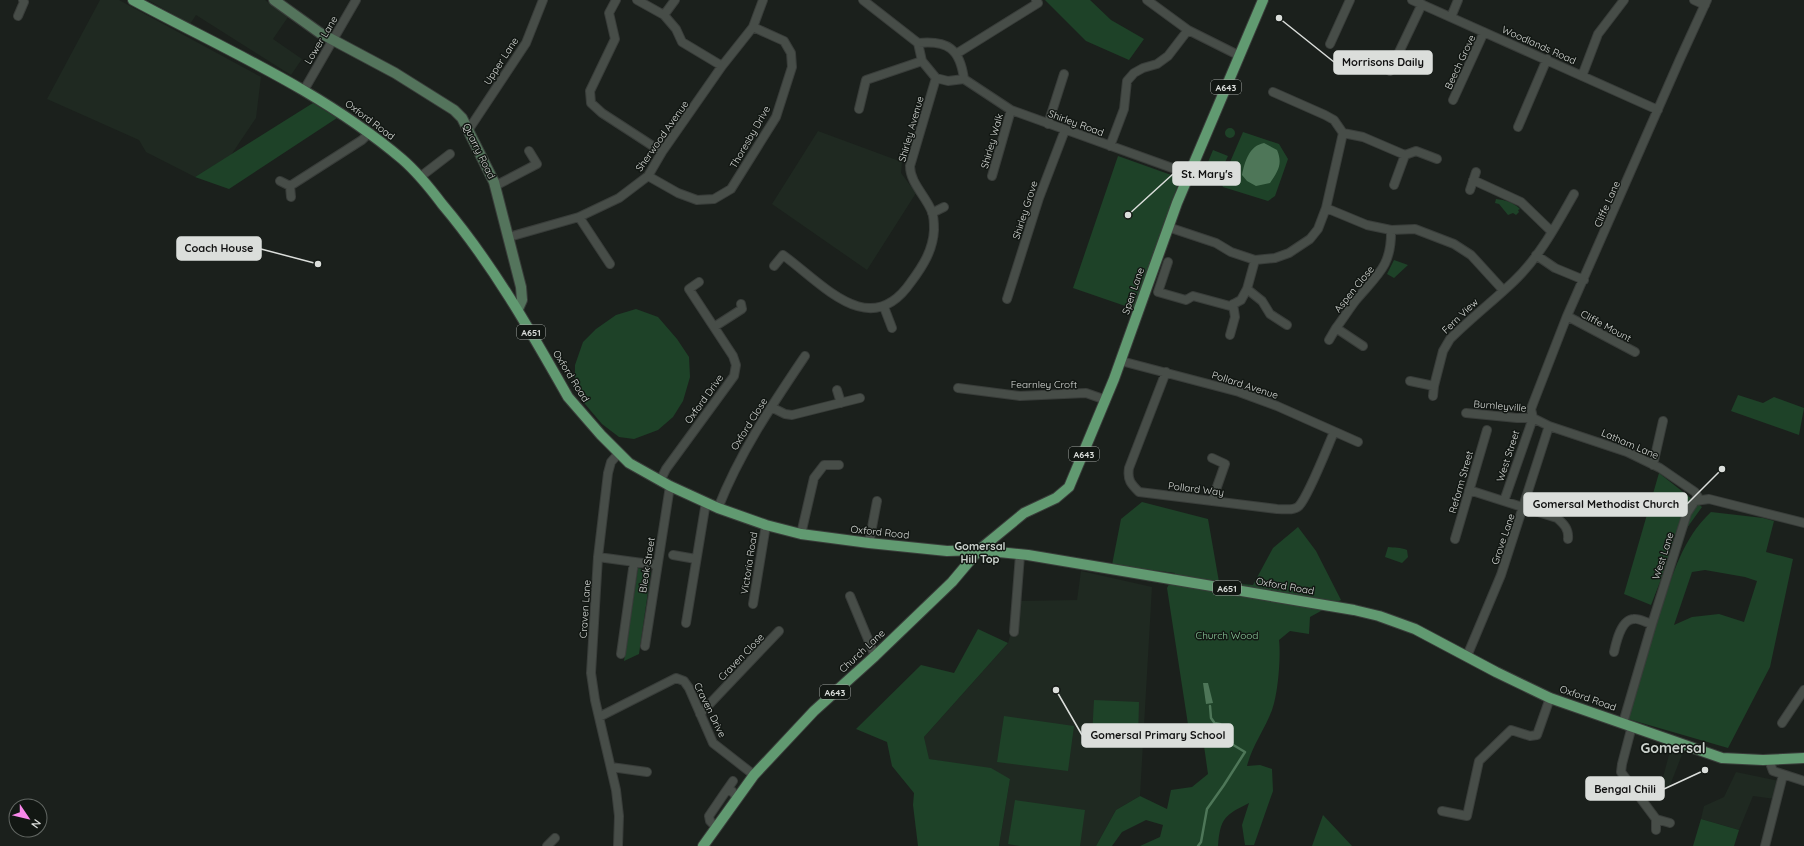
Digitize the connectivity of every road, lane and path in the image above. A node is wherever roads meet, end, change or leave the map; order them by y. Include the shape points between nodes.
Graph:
1 (133, 0) edge
2 (274, 0) edge
3 (356, 0) edge
4 (543, 0) edge
5 (616, 0) edge
6 (637, 0) edge
7 (675, 0) edge
8 (763, 0) edge
9 (863, 0) edge
10 (1147, 0) edge
11 (1263, 0) edge
12 (1350, 0) edge
13 (1412, 0) edge
14 (1458, 0) edge
15 (1624, 0) edge
16 (1694, 0) edge
17 (1037, 1) edge
18 (25, 2) edge
19 (1706, 3) edge
20 (1422, 4) junction
21 (664, 15) junction
22 (18, 16) dead end
23 (1451, 17) junction
24 (753, 27) junction
25 (1188, 30) junction
26 (1484, 32) junction
27 (332, 40) junction
28 (918, 43) junction
29 (1330, 44) dead end
30 (956, 54) junction
31 (1240, 56) junction
32 (1547, 59) junction
33 (922, 61) junction
34 (722, 66) junction
35 (1390, 71) dead end
36 (1064, 74) dead end
37 (1582, 76) junction
38 (936, 78) junction
39 (964, 79) junction
40 (304, 90) junction
41 (1273, 92) dead end
42 (1453, 100) dead end
43 (859, 109) dead end
44 (1011, 110) junction
45 (1658, 110) junction
46 (1048, 124) junction
47 (1518, 127) dead end
48 (469, 129) junction
49 (1065, 130) junction
50 (369, 133) junction
51 (1343, 134) junction
52 (1110, 146) junction
53 (529, 151) dead end
54 (662, 152) junction
55 (450, 154) dead end
56 (1405, 155) junction
57 (1437, 159) dead end
58 (1476, 172) dead end
59 (1189, 174) junction
60 (648, 176) junction
61 (992, 176) dead end
62 (420, 177) junction
63 (1473, 180) junction
64 (280, 181) dead end
65 (1394, 185) dead end
66 (290, 186) junction
67 (495, 186) junction
68 (1470, 190) dead end
69 (1574, 194) dead end
70 (291, 198) dead end
71 (944, 207) dead end
72 (1326, 208) junction
73 (932, 213) junction
74 (579, 217) junction
75 (1168, 226) junction
76 (1391, 230) junction
77 (1552, 231) junction
78 (509, 237) junction
79 (1536, 255) junction
80 (1255, 260) junction
81 (1168, 262) dead end
82 (610, 264) dead end
83 (774, 266) dead end
84 (1584, 280) junction
85 (699, 282) dead end
86 (1246, 289) junction
87 (1503, 290) junction
88 (1007, 298) dead end
89 (1233, 304) junction
90 (884, 307) junction
91 (743, 308) dead end
92 (518, 309) junction
93 (1568, 316) junction
94 (1287, 325) dead end
95 (714, 328) junction
96 (892, 328) dead end
97 (1336, 328) junction
98 (1230, 335) dead end
99 (1330, 340) dead end
100 (1363, 346) dead end
101 (1635, 352) dead end
102 (805, 356) dead end
103 (1121, 361) junction
104 (1166, 372) junction
105 (1410, 382) dead end
106 (1434, 386) junction
107 (958, 388) dead end
108 (837, 390) dead end
109 (1434, 396) dead end
110 (860, 398) dead end
111 (1106, 400) junction
112 (841, 403) junction
113 (771, 407) junction
114 (1466, 413) dead end
115 (1533, 418) junction
116 (1663, 421) dead end
117 (1549, 426) junction
118 (1487, 430) dead end
119 (1334, 432) junction
120 (1358, 442) dead end
121 (618, 454) junction
122 (1212, 458) dead end
123 (839, 465) dead end
124 (1653, 465) junction
125 (660, 481) junction
126 (670, 486) junction
127 (1469, 490) junction
128 (1699, 499) junction
129 (1504, 500) junction
130 (877, 501) dead end
131 (1212, 501) junction
132 (706, 502) junction
133 (718, 508) junction
134 (1524, 508) junction
135 (1804, 522) edge
136 (766, 525) junction
137 (801, 534) junction
138 (1455, 539) dead end
139 (1568, 539) dead end
140 (869, 543) junction
141 (979, 550) junction
142 (673, 554) dead end
143 (1020, 554) junction
144 (598, 558) junction
145 (696, 558) junction
146 (634, 562) junction
147 (657, 565) junction
148 (850, 596) dead end
149 (753, 604) dead end
150 (684, 618) dead end
151 (1652, 624) junction
152 (779, 631) dead end
153 (1014, 632) dead end
154 (645, 646) dead end
155 (1614, 652) dead end
156 (621, 654) dead end
157 (875, 656) junction
158 (1467, 656) junction
159 (1804, 690) edge
160 (1550, 698) junction
161 (700, 714) junction
162 (600, 717) junction
163 (1627, 724) junction
164 (1782, 724) dead end
165 (1804, 758) edge
166 (1769, 760) junction
167 (611, 767) junction
168 (647, 772) dead end
169 (754, 775) junction
170 (1783, 775) junction
171 (733, 781) dead end
172 (1804, 781) edge
173 (726, 791) junction
174 (737, 798) junction
175 (1442, 811) dead end
176 (1656, 819) junction
177 (1670, 823) dead end
178 (716, 827) junction
179 (1656, 830) dead end
180 (555, 838) dead end
181 (547, 846) edge
182 (618, 846) edge
183 (703, 846) edge
184 (1765, 846) edge

1 - 40 main road, Oxford Road / A651
2 - 27 street, Quarry Road
3 - 27 street, Lower Lane
4 - 48 street, Upper Lane via 526,43
5 - 54 street via 609,13 615,39 590,91 592,103 602,114
6 - 21 street
7 - 21 street
8 - 24 street, Sherwood Avenue
9 - 28 street
10 - 25 street
11 - 31 main road, Spen Lane / A643
12 - 29 street
13 - 20 street, Woodlands Road
14 - 23 street
15 - 37 street via 1598,34
16 - 19 street
17 - 30 street
18 - 22 street
19 - 45 street, Cliffe Lane
20 - 23 street, Woodlands Road
20 - 35 street
21 - 34 street via 676,29 682,42
23 - 26 street, Woodlands Road
24 - 34 street, Sherwood Avenue
24 - 60 street, Thoresby Drive via 784,40 791,53 792,67 776,117 731,188 714,199 697,200 678,193
25 - 31 street
25 - 52 street via 1168,56 1157,64 1134,73 1127,81 1124,109
26 - 32 street, Woodlands Road
26 - 42 street, Beech Grove
27 - 40 street, Lower Lane
27 - 48 street, Quarry Road via 394,73 454,110
28 - 30 street via 934,41 947,46
28 - 33 street
30 - 39 street
31 - 59 main road, Spen Lane / A643
32 - 37 street, Woodlands Road
32 - 47 street
33 - 38 street
33 - 43 street via 866,80
34 - 54 street, Sherwood Avenue
36 - 46 street
37 - 45 street, Woodlands Road
38 - 39 street via 948,81
38 - 73 street, Shirley Avenue via 910,166 910,174
39 - 44 street, Shirley Road
40 - 50 main road, Oxford Road / A651 via 341,112
41 - 51 street via 1334,120
44 - 46 street, Shirley Road
44 - 61 street, Shirley Walk
45 - 84 street, Cliffe Lane
46 - 49 street, Shirley Road
48 - 67 street, Quarry Road
49 - 52 street, Shirley Road
49 - 88 street, Shirley Grove via 1039,198
50 - 62 main road, Oxford Road / A651
50 - 66 street
51 - 56 street via 1363,137
51 - 72 street
52 - 59 street, Shirley Road
53 - 67 street via 537,164
54 - 60 street, Sherwood Avenue
55 - 62 street
56 - 57 street via 1416,151
56 - 65 street
58 - 63 street
59 - 75 main road, Spen Lane / A643
60 - 74 street, Sherwood Avenue via 619,198
62 - 92 main road, Oxford Road / A651 via 459,224
63 - 68 street
63 - 77 street via 1521,202
64 - 66 street
66 - 70 street
67 - 78 street, Quarry Road
69 - 77 street, Fern View
71 - 73 street
72 - 76 street via 1367,225
72 - 80 street via 1318,229 1300,247 1275,258
73 - 90 street, Shirley Avenue via 934,231 929,255 906,290
74 - 78 street, Sherwood Avenue
74 - 82 street
75 - 80 street via 1216,242 1231,252
75 - 103 main road, Spen Lane / A643
76 - 87 street via 1415,229 1462,248
76 - 97 street, Aspen Close via 1390,249 1384,268
77 - 79 street, Fern View
78 - 92 street, Quarry Road via 521,288 522,300
79 - 84 street via 1555,268
79 - 87 street, Fern View via 1514,282
80 - 86 street
81 - 89 street via 1158,292 1186,300 1193,296 1230,306
83 - 90 street via 783,255 838,298 867,308
84 - 93 street, Cliffe Lane
85 - 95 street, Oxford Drive via 689,289
86 - 89 street via 1240,300
86 - 94 street via 1262,302 1270,314
87 - 106 street, Fern View via 1450,339 1441,357
89 - 98 street via 1235,317
90 - 96 street
91 - 95 street
92 - 121 main road, Oxford Road / A651 via 568,397
93 - 101 street, Cliffe Mount
93 - 115 street, Cliffe Lane via 1534,401
95 - 125 street, Oxford Drive via 733,356 736,365 734,376 666,469
97 - 99 street
97 - 100 street, Aspen Close
102 - 113 street, Oxford Close
103 - 104 street, Pollard Avenue
103 - 111 main road, Spen Lane / A643
104 - 119 street, Pollard Avenue via 1239,392
104 - 131 street, Pollard Way via 1128,476 1131,484 1140,492
105 - 106 street
106 - 109 street, Fern View
107 - 111 street, Fearnley Croft via 1020,396 1086,393
108 - 112 street
110 - 112 street
111 - 141 main road, Spen Lane / A643 via 1066,491 1024,514
112 - 113 street via 792,415
113 - 133 street, Oxford Close via 739,458
114 - 115 street, Burnleyville
115 - 117 street, Latham Lane
115 - 129 street, West Street
116 - 124 street
117 - 124 street, Latham Lane via 1627,452
117 - 134 street, Grove Lane
118 - 127 street, Reform Street
119 - 120 street, Pollard Avenue
119 - 131 street, Pollard Way via 1306,493 1293,509
121 - 125 main road, Oxford Road / A651
121 - 144 street, Craven Lane via 611,462 608,473
122 - 131 street via 1225,464
123 - 137 street via 824,465 814,478
124 - 128 street, Latham Lane via 1695,492
125 - 126 main road, Oxford Road / A651
126 - 132 main road, Oxford Road / A651
126 - 147 street, Bleak Street
127 - 129 street
127 - 138 street, Reform Street
128 - 135 street via 1709,499
128 - 151 street, West Lane via 1692,504 1687,513
129 - 134 street
130 - 140 street
132 - 133 main road, Oxford Road / A651
132 - 145 street
133 - 136 main road, Oxford Road / A651
134 - 139 street via 1557,518 1569,533
134 - 158 street, Grove Lane via 1491,603
136 - 137 main road, Oxford Road / A651
136 - 149 street, Victoria Road
137 - 140 main road, Oxford Road / A651
140 - 141 main road, Oxford Road / A651 via 947,551
141 - 143 main road, Oxford Road / A651
141 - 157 main road, Church Lane / A643 via 952,582
142 - 145 street
143 - 153 street
143 - 158 main road, Oxford Road / A651 via 1354,610 1415,629
144 - 146 street
144 - 162 street, Craven Lane via 591,673
145 - 150 street
146 - 147 street
146 - 156 street
147 - 154 street, Bleak Street
148 - 157 street
151 - 155 street via 1634,619 1627,621
151 - 163 street, West Lane
152 - 161 street, Craven Close
157 - 169 main road, Church Lane / A643 via 814,711
158 - 160 main road, Oxford Road / A651
159 - 164 street
160 - 163 main road, Oxford Road / A651
160 - 175 street via 1537,735 1530,736 1511,730 1479,761 1467,816
161 - 162 street, Craven Drive via 689,688 684,681 676,678
161 - 169 street, Craven Drive via 713,743
162 - 167 street, Craven Lane
163 - 166 main road, Oxford Road / A651 via 1722,758
163 - 176 street, West Lane via 1622,772
165 - 166 main road, Oxford Road / A651
166 - 170 street via 1773,771
167 - 168 street
167 - 182 street, Craven Lane via 619,816
169 - 174 main road, Church Lane / A643
170 - 172 street
170 - 184 street
171 - 173 street
173 - 174 street via 732,791
173 - 178 street via 709,816
174 - 178 main road, Church Lane / A643
176 - 177 street
176 - 179 street
178 - 183 main road, Church Lane / A643
180 - 181 street

